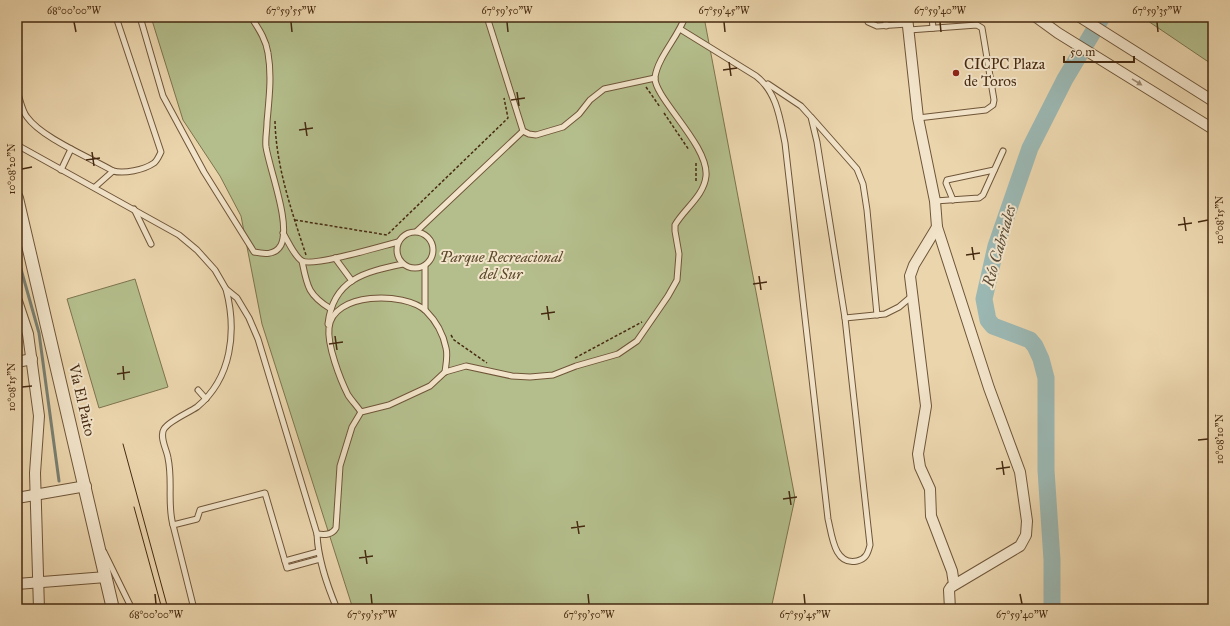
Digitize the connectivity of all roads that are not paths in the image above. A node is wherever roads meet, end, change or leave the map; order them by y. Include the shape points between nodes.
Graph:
1 (116, 17) edge
2 (140, 17) edge
3 (251, 17) edge
4 (487, 17) edge
5 (685, 17) edge
6 (866, 17) edge
7 (886, 17) edge
8 (932, 17) edge
9 (1036, 17) edge
10 (1080, 17) edge
11 (908, 24) edge
12 (886, 26) junction
13 (934, 28) junction
14 (680, 29) junction
15 (655, 78) junction
16 (766, 83) junction
17 (17, 91) edge
18 (1213, 101) edge
19 (811, 117) junction
20 (918, 118) junction
21 (1213, 129) edge
22 (523, 131) junction
23 (17, 145) edge
24 (71, 149) junction
25 (1003, 151) dead end
26 (61, 170) junction
27 (994, 170) junction
28 (113, 171) junction
29 (95, 187) junction
30 (17, 198) edge
31 (953, 200) junction
32 (935, 201) junction
33 (134, 209) junction
34 (937, 227) junction
35 (417, 231) junction
36 (283, 233) junction
37 (398, 242) junction
38 (151, 244) dead end
39 (335, 258) junction
40 (305, 262) junction
41 (403, 264) junction
42 (425, 266) junction
43 (352, 281) junction
44 (226, 289) junction
45 (912, 296) junction
46 (17, 300) edge
47 (331, 309) junction
48 (425, 310) junction
49 (877, 315) junction
50 (845, 318) junction
51 (329, 327) junction
52 (32, 359) junction
53 (17, 362) edge
54 (445, 372) junction
55 (198, 390) dead end
56 (206, 399) junction
57 (361, 412) junction
58 (86, 486) junction
59 (35, 495) junction
60 (17, 498) edge
61 (173, 525) junction
62 (317, 534) junction
63 (97, 539) junction
64 (318, 552) junction
65 (320, 559) junction
66 (285, 561) junction
67 (106, 577) junction
68 (39, 582) junction
69 (17, 584) edge
70 (954, 584) junction
71 (39, 609) edge
72 (113, 609) edge
73 (132, 609) edge
74 (194, 609) edge
75 (338, 609) edge
76 (950, 609) edge

1 - 28 lane via 161,152 154,163 120,173
2 - 36 lane via 164,96 204,172 254,252 266,255 274,252 280,246
3 - 36 lane via 265,41 268,53 270,78 266,145 282,213
4 - 22 lane
5 - 14 lane
6 - 12 lane via 871,24
7 - 12 lane
8 - 13 lane
9 -> 21 street
10 - 18 street
11 - 12 lane
11 - 13 lane
11 - 20 street
13 - 20 lane via 977,25 982,28 994,100 993,105 986,110
14 - 15 lane via 657,68
14 - 16 lane
15 - 22 lane via 604,89 563,127 536,135
15 - 54 lane via 656,86 680,120 705,164 706,177 699,194 675,225 679,254 677,280 637,341 618,354 553,374 512,376 466,366
16 - 19 lane via 801,106
16 - 50 lane via 772,94 785,143 828,519 836,551 849,562 862,559 868,554 870,545
17 - 24 lane via 26,116 36,126
19 - 49 lane via 857,169 867,210
19 - 50 lane
20 - 32 street
22 - 35 lane
23 - 26 lane
24 - 26 lane
24 - 28 lane
25 - 27 lane
26 - 29 lane
27 - 31 lane via 983,196
27 - 31 lane via 947,180
28 - 29 lane
29 - 33 lane
30 - 58 street, Vía El Paito
31 - 32 lane
32 - 34 street
33 - 38 lane
33 - 44 lane via 179,235 197,250 215,270
34 - 45 street via 910,276
34 - 70 street via 989,388 1020,472 1027,521 1026,535 1020,546
35 - 37 lane via 406,234
35 - 42 lane via 428,236 434,246 433,257
36 - 40 lane via 297,256
37 - 39 lane
37 - 41 lane via 397,254
39 - 40 lane
39 - 43 lane
40 - 47 lane via 307,286 313,296
41 - 42 lane via 414,269
41 - 43 lane via 369,272
42 - 48 lane
43 - 47 lane via 339,291
44 - 56 lane via 231,308 228,357 215,387
44 - 62 lane via 237,298 258,339
45 - 49 lane via 899,307 886,314
45 - 70 street via 926,406 918,454 920,467 930,489 931,516 952,571
46 - 52 street via 28,334
47 - 51 lane
48 - 51 lane via 405,299 360,299 339,310
48 - 54 lane via 440,328 447,349
49 - 50 lane
51 - 57 lane via 339,374 349,396
52 - 53 street
52 - 59 street via 39,416
54 - 57 lane via 430,386 389,405
55 - 56 lane
56 - 61 lane via 163,429 171,490 169,512
57 - 62 lane via 352,427 340,466 336,528 329,534
58 - 59 street
58 - 63 street, Vía El Paito
59 - 60 street
59 - 68 street
61 - 66 lane via 197,519 200,510 265,493
61 - 74 lane
62 - 64 lane
63 - 67 street, Vía El Paito
63 - 73 lane
64 - 65 lane
64 - 66 lane
65 - 66 lane via 287,568
65 - 75 lane via 329,590
67 - 68 street
67 - 72 street, Vía El Paito
68 - 69 street
68 - 71 street
70 - 76 street via 949,590

